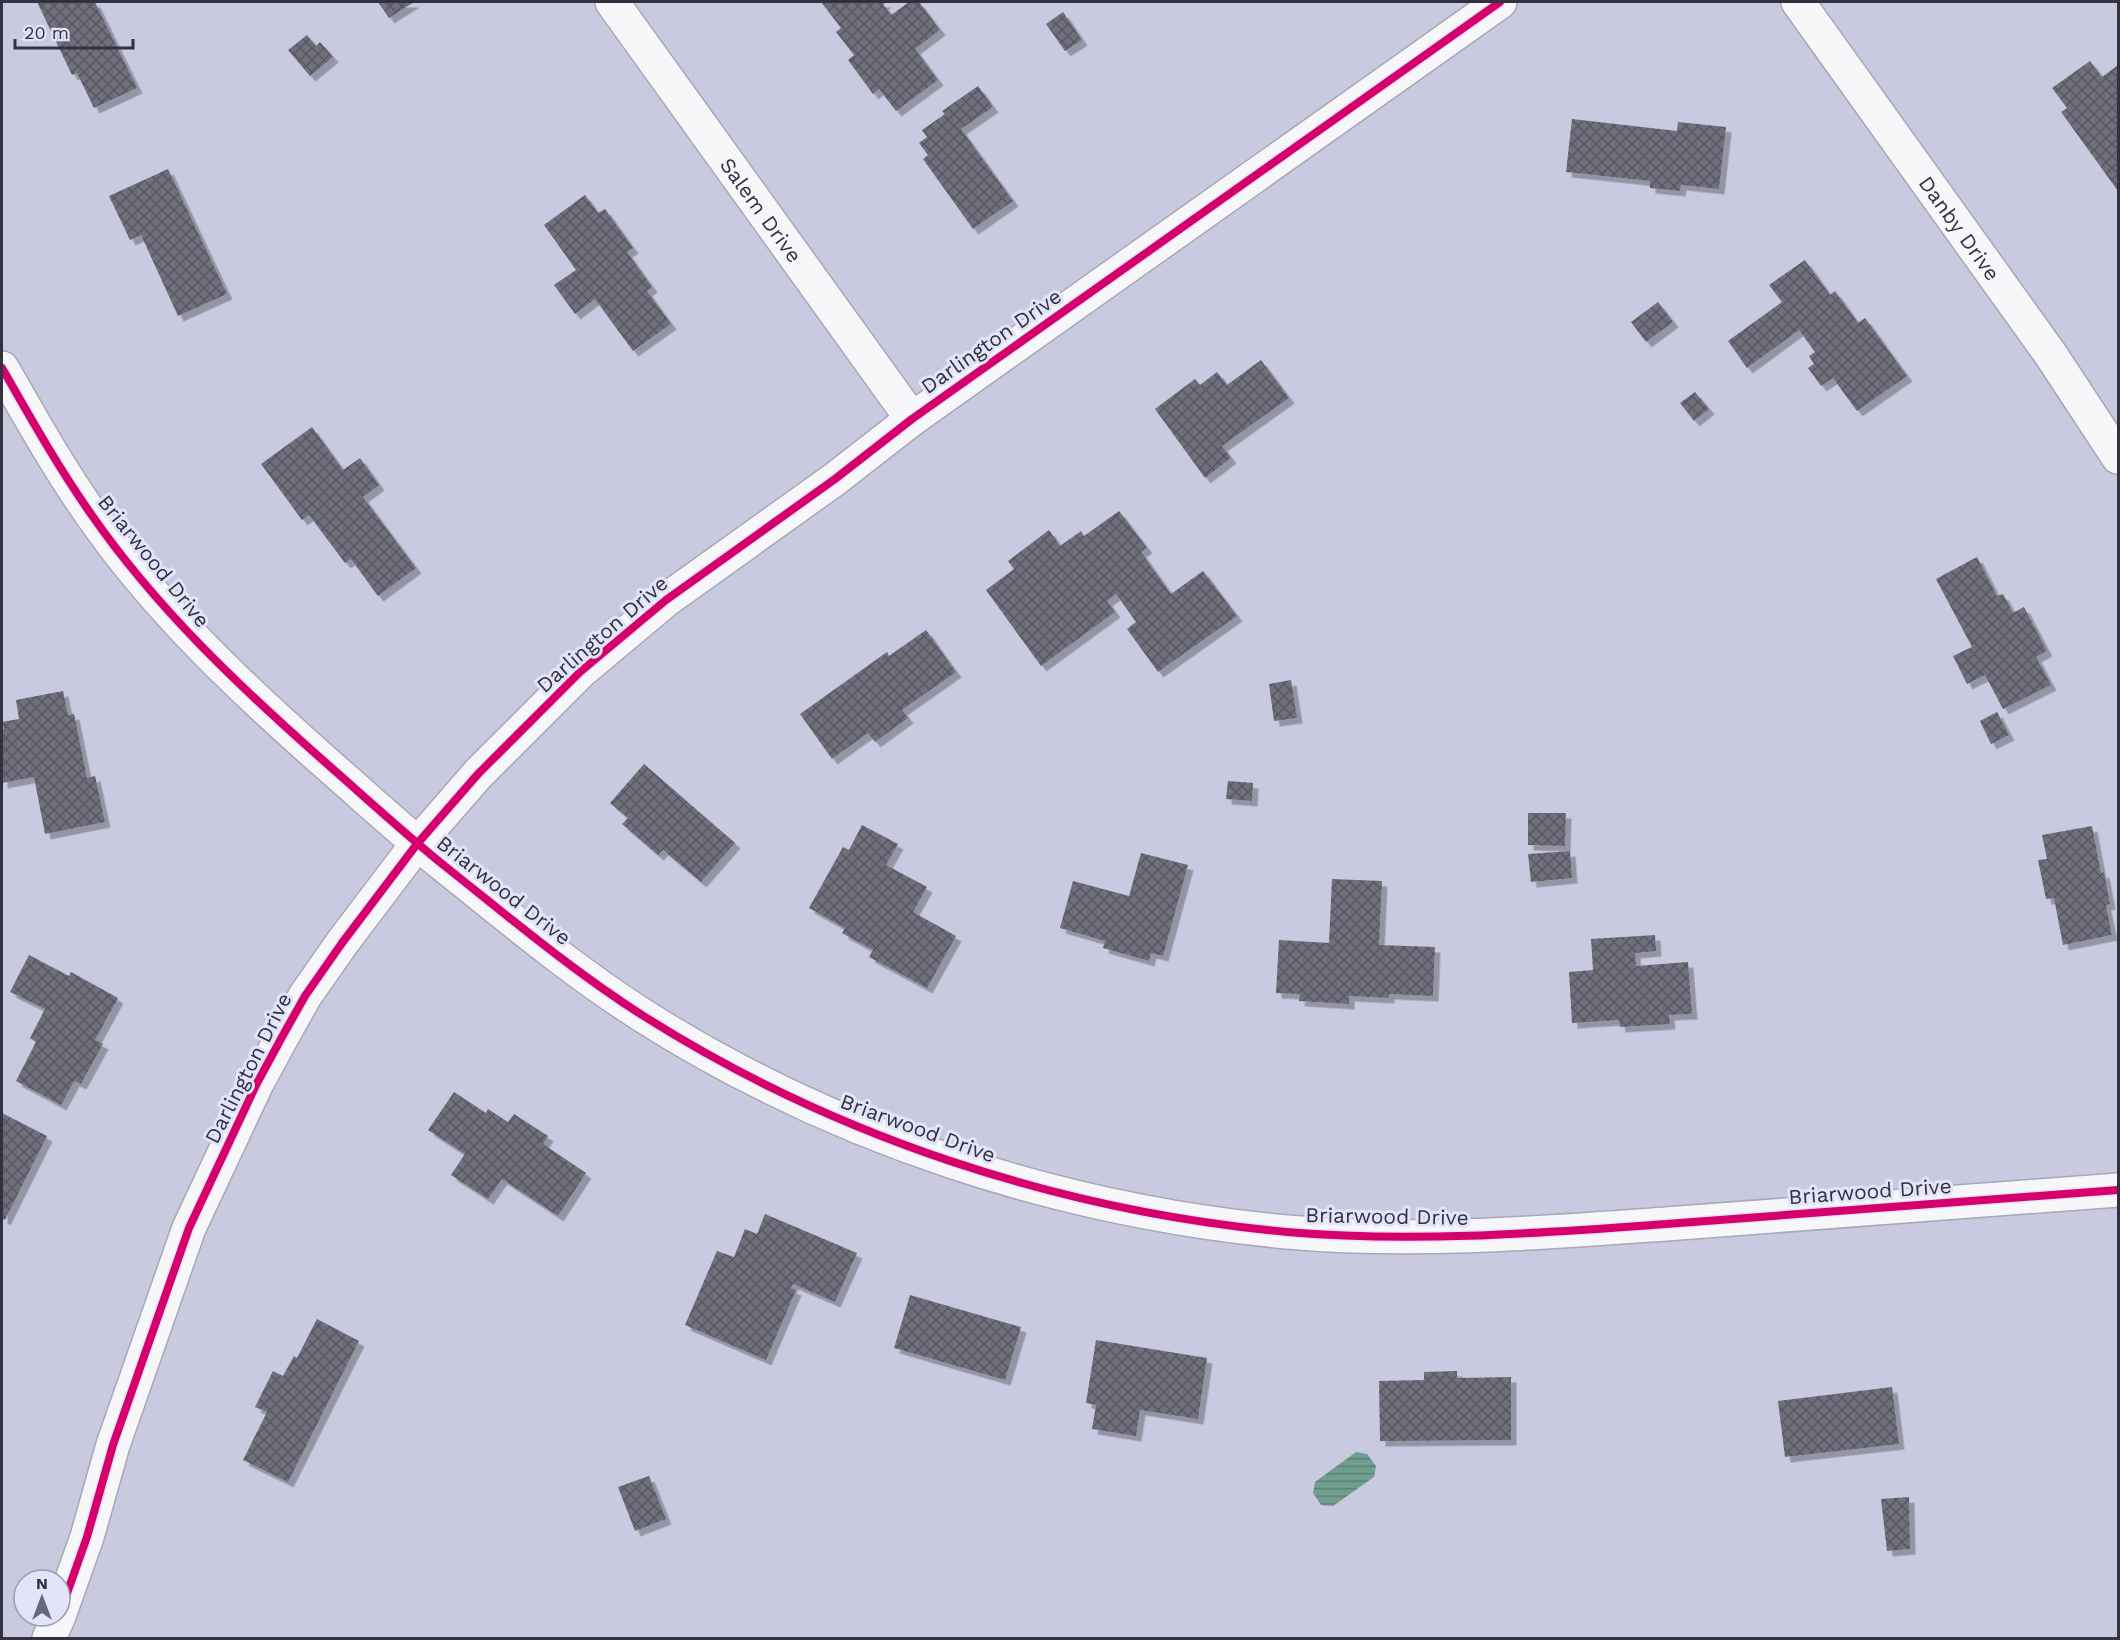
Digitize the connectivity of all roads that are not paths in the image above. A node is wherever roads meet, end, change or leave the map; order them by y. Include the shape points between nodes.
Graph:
1 (612, 2) edge
2 (1500, 2) edge
3 (1798, 2) edge
4 (2, 368) edge
5 (912, 419) junction
6 (2118, 457) edge
7 (417, 844) junction
8 (2118, 1190) edge
9 (72, 1578) edge

1 - 5 street, Salem Drive
2 - 5 street, Darlington Drive
3 - 6 street, Danby Drive via 2051,355
4 - 7 street, Briarwood Drive via 90,513 197,643
5 - 7 street, Darlington Drive via 666,600 580,672 478,774
7 - 8 street, Briarwood Drive via 632,1008 758,1080 865,1129 978,1170 1124,1208 1289,1232 1402,1237 1568,1231
7 - 9 street, Darlington Drive via 305,996 257,1083 189,1228 113,1445

